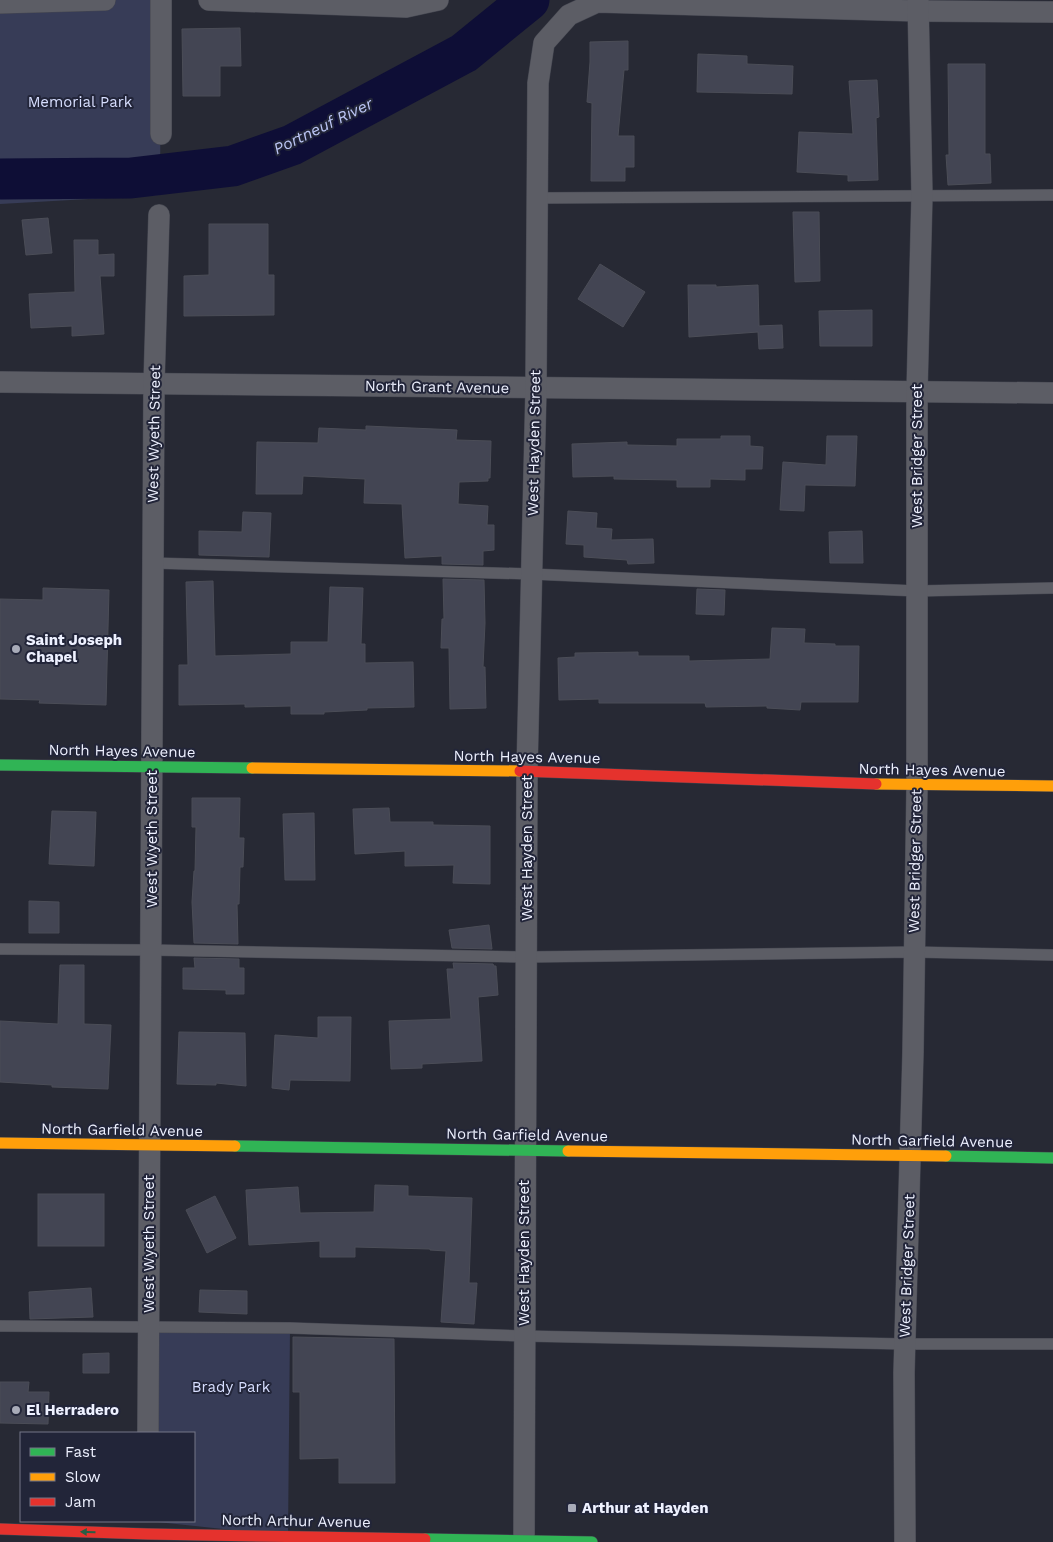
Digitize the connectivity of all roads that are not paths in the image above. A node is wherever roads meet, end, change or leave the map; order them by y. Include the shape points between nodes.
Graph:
1 (105, 0) edge
2 (161, 0) edge
3 (209, 0) edge
4 (438, 0) edge
5 (0, 3) edge
6 (918, 5) edge
7 (581, 6) edge
8 (1053, 12) edge
9 (160, 134) dead end
10 (1053, 195) edge
11 (922, 196) junction
12 (538, 198) junction
13 (159, 215) dead end
14 (0, 382) edge
15 (154, 384) junction
16 (536, 388) junction
17 (917, 392) junction
18 (1053, 393) edge
19 (153, 563) junction
20 (531, 574) junction
21 (1053, 588) edge
22 (917, 591) junction
23 (0, 765) edge
24 (152, 766) junction
25 (527, 771) junction
26 (916, 786) junction
27 (1053, 786) edge
28 (0, 949) edge
29 (151, 950) junction
30 (914, 952) junction
31 (1053, 955) edge
32 (527, 957) junction
33 (0, 1143) edge
34 (150, 1145) junction
35 (525, 1150) junction
36 (910, 1156) junction
37 (1053, 1158) edge
38 (0, 1326) edge
39 (149, 1326) junction
40 (524, 1336) junction
41 (904, 1344) junction
42 (1053, 1344) edge
43 (148, 1432) edge
44 (0, 1529) edge
45 (148, 1532) edge
46 (422, 1540) edge
47 (524, 1541) edge
48 (592, 1542) edge
49 (905, 1542) edge

1 - 5 street
2 - 9 street
3 - 4 street via 406,6
6 - 7 street
6 - 8 street
6 - 11 street, West Bridger Street
7 - 12 street, West Hayden Street via 544,43 538,83
10 - 11 lane
11 - 12 lane
11 - 17 street, West Bridger Street
12 - 16 street, West Hayden Street
13 - 15 street, West Wyeth Street
14 - 15 street, North Grant Avenue
15 - 16 street, North Grant Avenue
15 - 19 street, West Wyeth Street
16 - 17 street, North Grant Avenue
16 - 20 street, West Hayden Street
17 - 18 street, North Grant Avenue
17 - 22 street, West Bridger Street
19 - 20 lane
19 - 24 street, West Wyeth Street
20 - 22 lane
20 - 25 street, West Hayden Street
21 - 22 lane
22 - 26 street, West Bridger Street
23 - 24 street, North Hayes Avenue
24 - 25 street, North Hayes Avenue
24 - 29 street, West Wyeth Street
25 - 26 street, North Hayes Avenue
25 - 32 street, West Hayden Street
26 - 27 street, North Hayes Avenue
26 - 30 street, West Bridger Street
28 - 29 lane
29 - 32 lane
29 - 34 street, West Wyeth Street
30 - 31 lane
30 - 32 lane
30 - 36 street, West Bridger Street
32 - 35 street, West Hayden Street
33 - 34 street, North Garfield Avenue
34 - 35 street, North Garfield Avenue
34 - 39 street, West Wyeth Street
35 - 36 street, North Garfield Avenue
35 - 40 street, West Hayden Street
36 - 37 street, North Garfield Avenue
36 - 41 street, West Bridger Street
38 - 39 lane
39 - 40 lane
39 - 43 street, West Wyeth Street
40 - 41 lane
40 - 47 street, West Hayden Street
41 - 42 lane
41 - 49 street, West Bridger Street
45 -> 44 street, North Arthur Avenue
45 - 46 street, North Arthur Avenue
46 - 47 street, North Arthur Avenue
47 - 48 street, North Arthur Avenue

